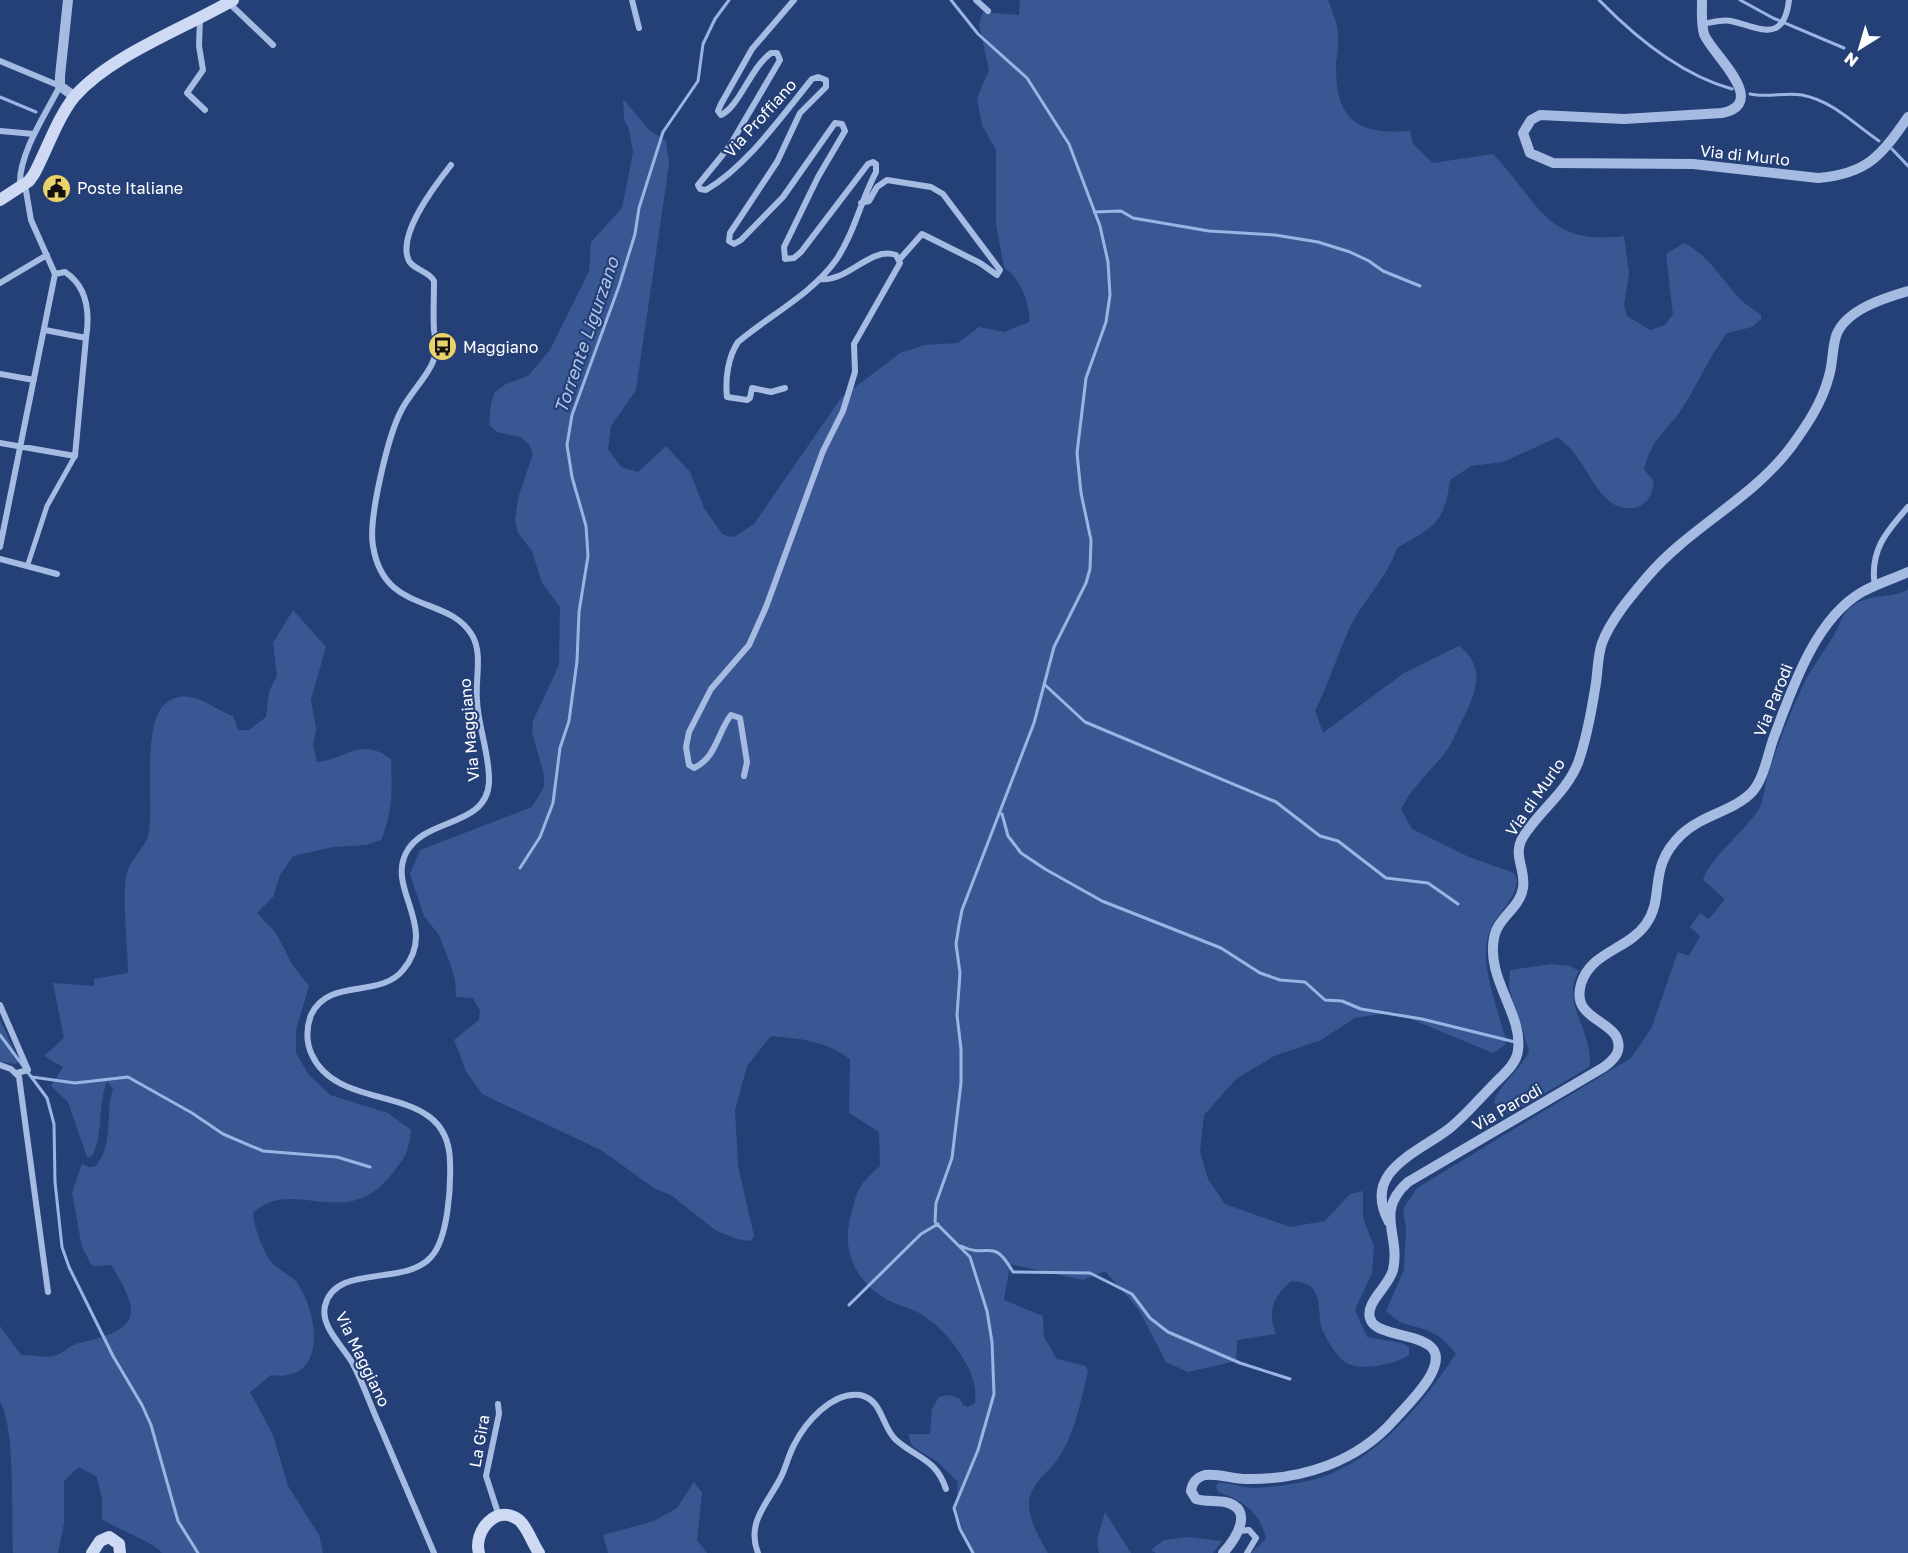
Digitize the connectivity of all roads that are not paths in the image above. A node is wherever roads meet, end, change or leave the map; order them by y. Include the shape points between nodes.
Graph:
1 (68, 0) edge
2 (632, 0) edge
3 (794, 0) edge
4 (976, 0) edge
5 (1702, 0) edge
6 (1789, 0) edge
7 (231, 1) edge
8 (988, 11) dead end
9 (200, 17) junction
10 (1702, 24) junction
11 (639, 28) dead end
12 (273, 45) dead end
13 (0, 61) edge
14 (60, 86) junction
15 (75, 97) junction
16 (205, 110) dead end
17 (1908, 117) edge
18 (0, 131) edge
19 (34, 134) junction
20 (451, 165) dead end
21 (22, 185) junction
22 (0, 200) edge
23 (861, 203) junction
24 (47, 255) junction
25 (899, 260) junction
26 (55, 274) junction
27 (820, 279) junction
28 (0, 283) edge
29 (1908, 291) edge
30 (45, 330) junction
31 (86, 338) junction
32 (0, 374) edge
33 (33, 380) junction
34 (785, 388) dead end
35 (0, 443) edge
36 (18, 446) junction
37 (75, 456) junction
38 (1908, 507) edge
39 (0, 547) edge
40 (0, 559) edge
41 (28, 564) junction
42 (1908, 572) edge
43 (57, 574) dead end
44 (1875, 587) junction
45 (744, 776) dead end
46 (0, 1005) edge
47 (0, 1065) edge
48 (22, 1071) junction
49 (1390, 1222) junction
50 (48, 1292) dead end
51 (498, 1404) dead end
52 (946, 1489) dead end
53 (499, 1516) junction
54 (1239, 1532) junction
55 (92, 1553) edge
56 (120, 1553) edge
57 (434, 1553) edge
58 (480, 1553) edge
59 (539, 1553) edge
60 (758, 1553) edge
61 (1223, 1553) edge
62 (1247, 1553) edge

1 - 14 street
2 - 11 street
3 - 23 street, Via Proffiano via 752,50 721,104 718,111 722,115 732,107 760,63 771,52 777,53 780,60 776,70 754,100 729,147 701,177 698,187 706,190 735,166 812,79 822,77 826,87 800,112 777,162 730,233 729,242 741,240 783,197 835,123 842,124 845,131 784,247 784,258 791,259 801,252 868,164 875,162 876,172
4 - 8 street
5 - 10 street
6 - 10 street via 1784,16 1772,30 1764,32 1728,20
7 - 9 main road
7 - 12 street
9 - 15 main road via 103,71
9 - 16 street via 203,70 187,93
10 - 17 street, Via di Murlo via 1709,43 1741,92 1740,100 1730,111 1624,118 1540,115 1531,120 1523,133 1530,153 1553,163 1693,164 1835,177 1854,173 1871,162
13 - 14 street
14 - 15 street
14 - 19 street
15 - 21 main road via 34,174
18 - 19 street
19 - 21 street via 22,170
20 - 57 street, Via Maggiano via 416,212 411,232 407,253 410,262 434,281 436,353 400,412 390,438 372,520 372,542 382,574 395,589 453,619 473,637 488,789 473,812 436,827 406,852 401,880 416,930 415,946 404,970 383,984 345,990 322,1001 312,1013 307,1036 313,1059 339,1085 414,1107 433,1119 444,1133 451,1159 444,1233 431,1257 406,1273 350,1281 328,1298 324,1314 352,1362
21 - 22 main road
21 - 24 street via 31,220
23 - 25 street, Via Proffiano via 869,201 877,187 887,180 931,187 952,204 994,260 999,273 993,274 980,263 922,234
23 - 27 street, Via Proffiano via 838,257
24 - 26 street
24 - 28 street
25 - 27 street, Via Proffiano via 886,253 842,275
25 - 45 street, Via Proffiano via 893,278 854,344 855,372 843,411 823,451 766,607 749,645 711,689 689,732 686,758 694,768 712,752 731,715 740,718 747,762
26 - 30 street
26 - 31 street via 69,275 88,303
27 - 34 street, Via Proffiano via 738,342 730,359 726,394 730,398 750,400 752,387 771,392
29 - 49 street, Via di Murlo via 1861,310 1838,331 1820,404 1788,451 1755,484 1666,556 1607,633 1578,761 1566,785 1518,846 1522,891 1494,934 1493,960 1517,1033 1518,1054 1503,1076 1452,1126 1393,1169 1381,1197 1382,1209
30 - 31 street
30 - 33 street
31 - 37 street
32 - 33 street
33 - 36 street
35 - 36 street
36 - 37 street
36 - 39 street
37 - 41 street via 47,506
38 - 44 street via 1881,541 1872,571
40 - 41 street
41 - 43 street
42 - 44 street, Via Parodi
44 - 49 street, Via Parodi via 1841,610 1800,670 1754,789 1675,841 1660,864 1649,921 1636,936 1594,962 1584,977 1582,1006 1616,1036 1619,1049 1615,1058 1408,1182 1394,1197
46 - 48 street
47 - 48 street
48 - 50 street
49 - 54 street, Via Parodi via 1394,1267 1369,1316 1380,1329 1430,1346 1437,1358 1433,1371 1386,1429 1335,1464 1285,1476 1246,1479 1208,1475 1198,1479 1192,1487 1194,1497 1235,1507 1241,1519
51 - 53 street, La Gira via 486,1476
52 - 60 street via 933,1464 895,1439 876,1404 860,1395 838,1399 802,1430 780,1480 759,1512 753,1538
53 - 58 main road via 482,1528 477,1544
53 - 59 main road via 521,1522
54 - 61 street
54 - 62 street via 1249,1530 1256,1538
55 - 56 main road via 100,1541 110,1537 119,1544

